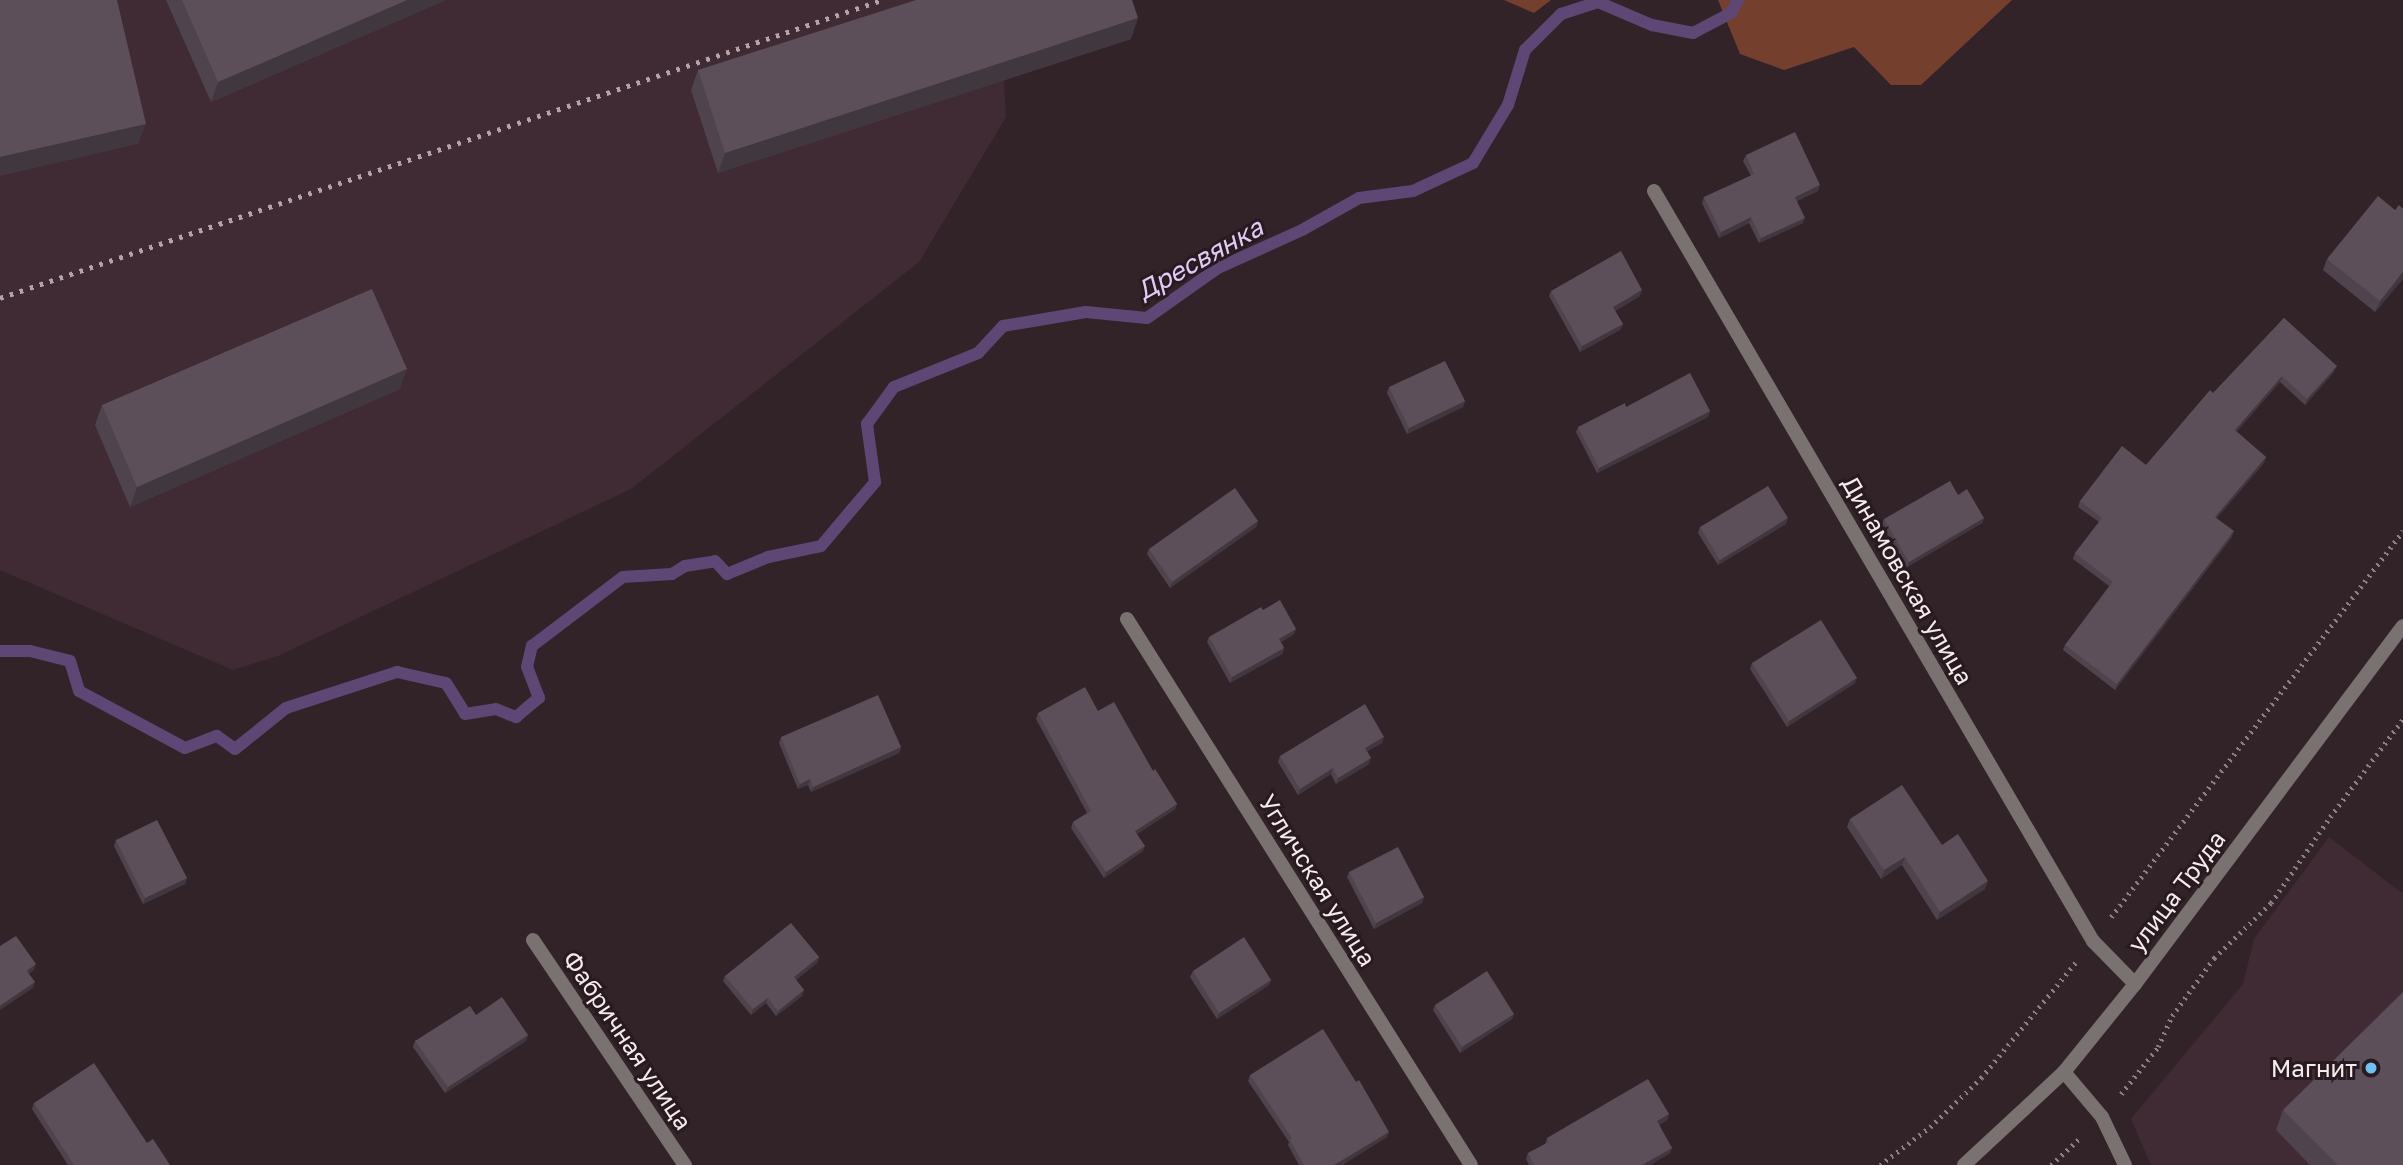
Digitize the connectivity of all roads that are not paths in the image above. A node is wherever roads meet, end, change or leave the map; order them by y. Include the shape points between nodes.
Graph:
1 (1654, 191) dead end
2 (1127, 619) dead end
3 (2403, 626) edge
4 (533, 940) dead end
5 (2135, 984) junction
6 (2064, 1072) junction
7 (685, 1165) edge
8 (1471, 1165) edge
9 (1964, 1165) edge
10 (2125, 1165) edge

1 - 5 street, Динамовская улица via 2093,941
2 - 8 street, Угличская улица
3 - 5 street, улица Труда
4 - 7 street, Фабричная улица
5 - 6 street, улица Труда
6 - 9 street, улица Труда
6 - 10 street via 2102,1117

